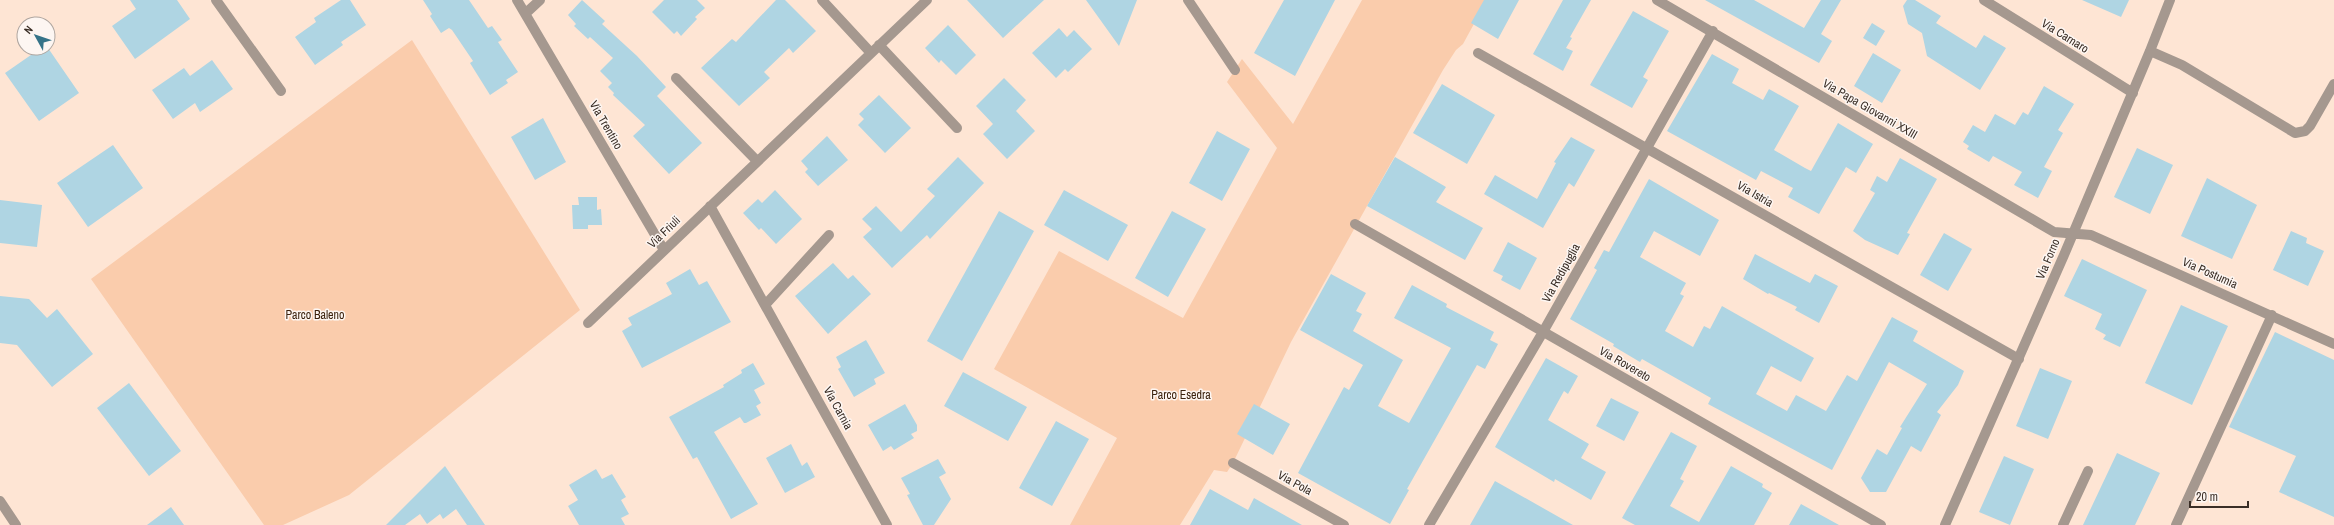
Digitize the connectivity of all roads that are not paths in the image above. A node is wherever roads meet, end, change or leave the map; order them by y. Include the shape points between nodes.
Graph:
1 (216, 0) edge
2 (517, 0) edge
3 (540, 0) edge
4 (822, 0) edge
5 (927, 0) edge
6 (1188, 0) edge
7 (1657, 0) edge
8 (1984, 0) edge
9 (2170, 0) edge
10 (526, 13) junction
11 (1713, 31) junction
12 (879, 45) junction
13 (2150, 51) junction
14 (870, 53) junction
15 (1478, 53) dead end
16 (1235, 70) dead end
17 (676, 78) dead end
18 (2334, 84) edge
19 (281, 91) dead end
20 (2133, 93) junction
21 (957, 128) dead end
22 (1647, 148) junction
23 (757, 161) junction
24 (710, 206) junction
25 (1356, 224) dead end
26 (2073, 234) junction
27 (829, 235) dead end
28 (664, 250) junction
29 (766, 304) junction
30 (2272, 315) junction
31 (588, 323) dead end
32 (1543, 332) junction
33 (2334, 344) edge
34 (2019, 359) junction
35 (1233, 463) dead end
36 (2088, 471) dead end
37 (0, 501) edge
38 (16, 525) edge
39 (887, 525) edge
40 (1344, 525) edge
41 (1429, 525) edge
42 (1881, 525) edge
43 (1945, 525) edge
44 (2063, 525) edge
45 (2176, 525) edge

1 - 19 street
2 - 10 street, Via Trentino
3 - 10 street
4 - 14 street
5 - 12 street, Via Friuli
6 - 16 street
7 - 11 street, Via Papa Giovanni XXIII
8 - 20 street, Via Carnaro
9 - 13 street, Via Forno
10 - 28 street, Via Trentino
11 - 22 street, Via Redipuglia
11 - 26 street, Via Papa Giovanni XXIII via 2054,232
12 - 14 street, Via Friuli
12 - 21 street
13 - 18 street via 2182,64 2295,133 2305,131 2310,126
13 - 20 street, Via Forno
14 - 23 street, Via Friuli
15 - 22 street, Via Istria
17 - 23 street
20 - 26 street, Via Forno
22 - 32 street, Via Redipuglia
22 - 34 street, Via Istria
23 - 24 street, Via Friuli
24 - 28 street, Via Friuli
24 - 29 street, Via Carnia
25 - 32 street, Via Rovereto
26 - 30 street, Via Postumia via 2091,235
26 - 34 street, Via Forno
27 - 29 street
28 - 31 street, Via Friuli
29 - 39 street, Via Carnia
30 - 33 street, Via Postumia
30 - 45 street
32 - 41 street, Via Redipuglia
32 - 42 street, Via Rovereto
34 - 43 street, Via Forno
35 - 40 street, Via Pola
36 - 44 street
37 - 38 street

